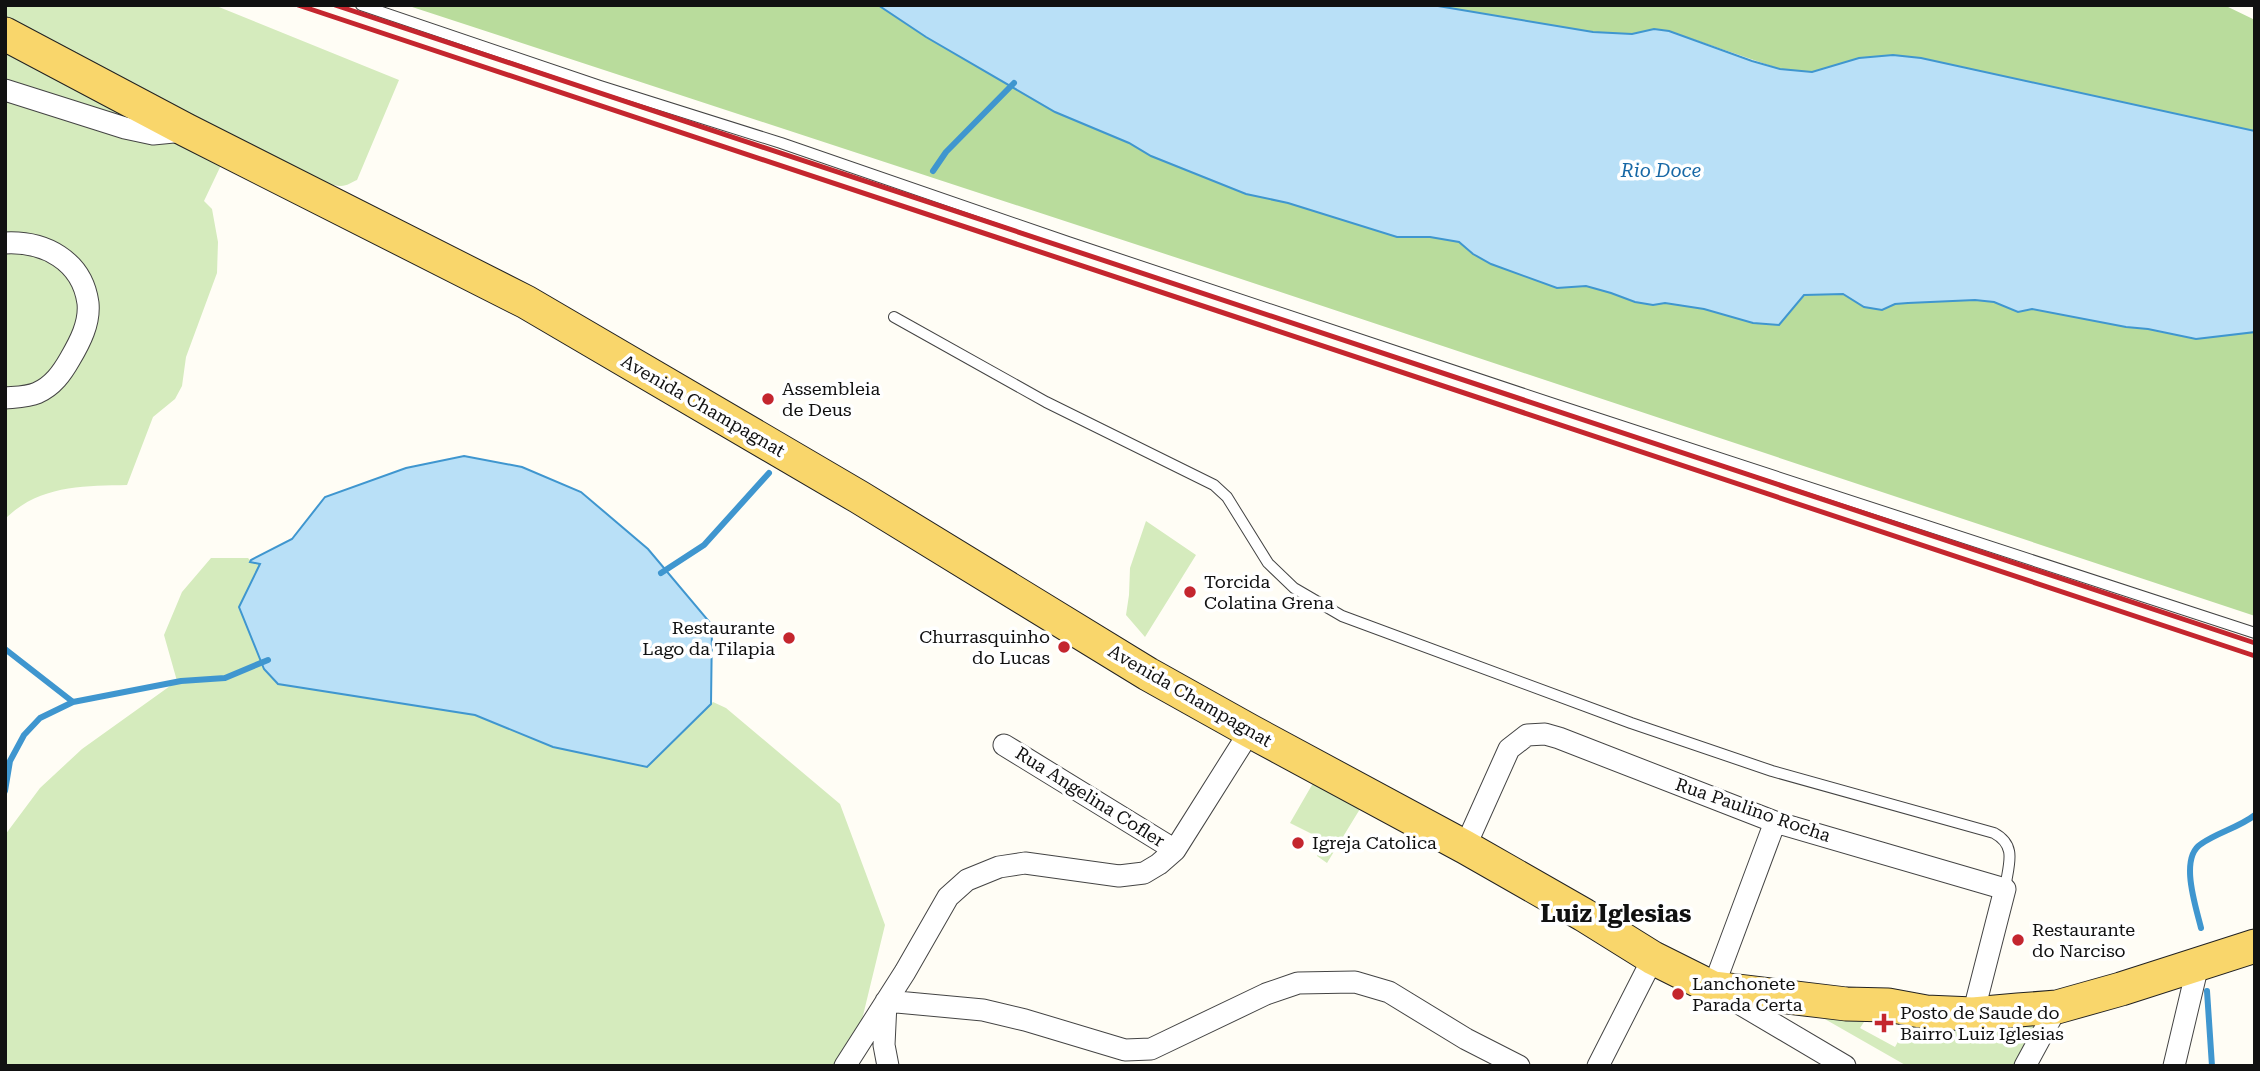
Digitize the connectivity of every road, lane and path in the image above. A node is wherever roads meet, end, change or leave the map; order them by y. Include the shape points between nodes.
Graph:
1 (361, 5) edge
2 (5, 34) edge
3 (5, 90) edge
4 (186, 130) junction
5 (5, 243) edge
6 (894, 317) dead end
7 (5, 398) edge
8 (2255, 633) edge
9 (1250, 732) junction
10 (1004, 745) dead end
11 (1775, 822) junction
12 (1465, 847) junction
13 (1175, 850) junction
14 (2005, 889) junction
15 (2255, 946) edge
16 (1653, 958) junction
17 (2198, 965) junction
18 (1713, 988) junction
19 (887, 1001) junction
20 (2057, 1007) junction
21 (1973, 1014) junction
22 (845, 1066) edge
23 (888, 1066) edge
24 (1520, 1066) edge
25 (1598, 1066) edge
26 (1845, 1066) edge
27 (2025, 1066) edge
28 (2174, 1066) edge

1 - 8 lane
2 - 4 main road, Avenida Champagnat
3 - 4 street via 125,128 153,134
4 - 9 main road, Avenida Champagnat via 526,302
5 - 7 street via 24,242 55,251 73,270 88,302 85,327 61,375 37,393
6 - 14 lane via 1046,402 1214,485 1227,497 1268,563 1294,588 1342,615 1759,767 1994,833 2009,845
9 - 12 main road, Avenida Champagnat
9 - 13 street
10 - 13 street, Rua Angelina Cofler
11 - 12 street, Rua Paulino Rocha via 1559,738 1527,735 1509,749
11 - 14 street, Rua Paulino Rocha
11 - 18 street
12 - 16 main road, Avenida Champagnat
13 - 19 street via 1144,873 1119,876 1025,863 967,880 948,897
14 - 21 street
15 - 17 main road, Avenida Champagnat
16 - 18 main road, Avenida Champagnat
16 - 25 street
17 - 20 main road, Avenida Champagnat
17 - 28 street
18 - 21 main road, Avenida Champagnat
18 - 26 street
19 - 22 street
19 - 23 street via 884,1045
19 - 24 street via 983,1010 1139,1051 1298,983 1355,982 1389,992
20 - 21 main road, Avenida Champagnat
20 - 27 street

